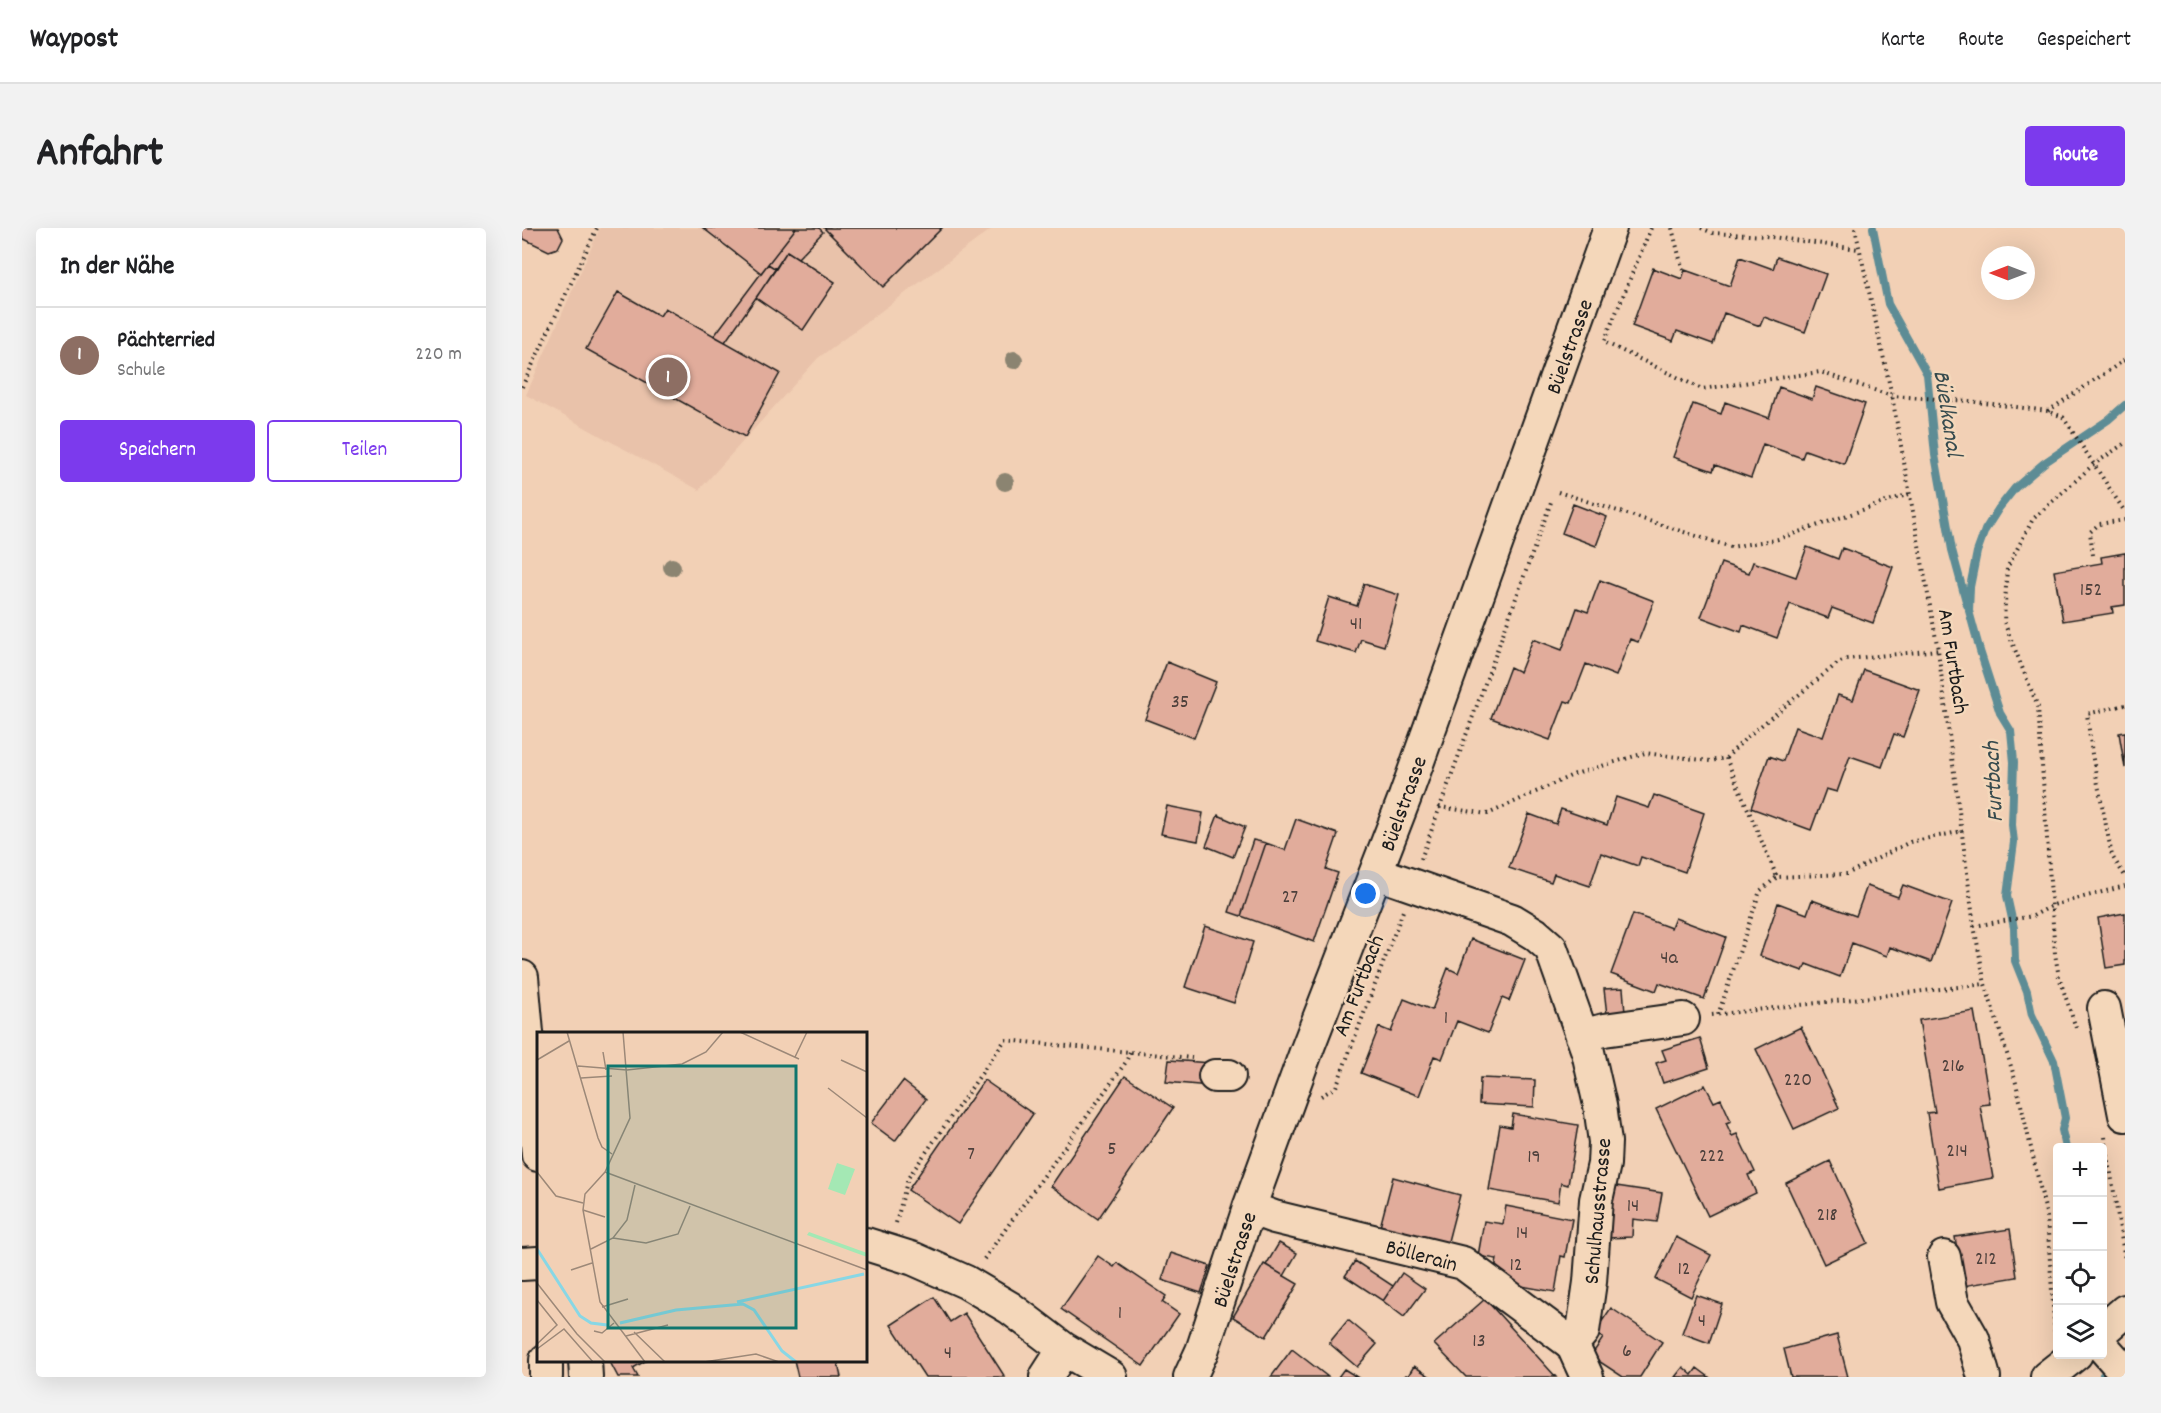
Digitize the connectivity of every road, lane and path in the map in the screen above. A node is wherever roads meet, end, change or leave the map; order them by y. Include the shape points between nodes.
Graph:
1 (597, 228) edge
2 (1610, 228) edge
3 (1651, 228) edge
4 (1672, 228) edge
5 (1701, 228) edge
6 (1855, 228) edge
7 (1858, 249) junction
8 (1683, 272) dead end
9 (2125, 360) edge
10 (522, 387) edge
11 (1892, 396) junction
12 (2048, 411) junction
13 (2125, 443) edge
14 (2093, 465) junction
15 (1558, 492) dead end
16 (1910, 494) junction
17 (1551, 502) dead end
18 (2125, 512) edge
19 (2125, 520) edge
20 (2093, 555) dead end
21 (1938, 650) junction
22 (2125, 705) edge
23 (1726, 758) junction
24 (1405, 797) junction
25 (1439, 808) junction
26 (1963, 831) junction
27 (1377, 873) junction
28 (2125, 876) edge
29 (1777, 877) junction
30 (1412, 886) junction
31 (2125, 886) edge
32 (2053, 905) junction
33 (1974, 926) junction
34 (522, 977) edge
35 (1985, 984) junction
36 (2104, 1008) dead end
37 (1718, 1015) junction
38 (1683, 1019) joint
39 (2078, 1034) dead end
40 (1582, 1036) junction
41 (1130, 1052) junction
42 (1213, 1070) dead end
43 (1285, 1110) junction
44 (2115, 1125) edge
45 (537, 1144) edge
46 (1250, 1208) junction
47 (879, 1238) edge
48 (1944, 1257) dead end
49 (2125, 1260) edge
50 (537, 1263) edge
51 (522, 1264) edge
52 (978, 1268) dead end
53 (2059, 1305) edge
54 (2125, 1311) edge
55 (2107, 1327) edge
56 (1572, 1344) junction
57 (1064, 1349) junction
58 (2107, 1352) edge
59 (2060, 1359) edge
60 (585, 1362) edge
61 (2125, 1372) edge
62 (586, 1377) edge
63 (1046, 1377) edge
64 (1111, 1377) edge
65 (1190, 1377) edge
66 (1587, 1377) edge
67 (1984, 1377) edge
68 (2047, 1377) edge

1 - 10 path
2 - 24 street, Büelstrasse
3 - 11 path via 1604,342 1702,389 1820,372
4 - 8 path
5 - 7 path via 1713,233
6 - 7 path, Am Furtbach
7 - 11 path, Am Furtbach
9 - 12 path
11 - 12 path
11 - 16 path, Am Furtbach
12 - 14 path via 2063,417
13 - 14 path
14 - 18 path
14 - 32 path via 2033,519 2007,568 2004,622 2038,707
15 - 16 path via 1731,547 1778,539
16 - 21 path, Am Furtbach
17 - 25 path, Am Furtbach
19 - 20 path via 2099,524 2090,532
21 - 23 path via 1838,663
21 - 26 path, Am Furtbach
22 - 28 path via 2087,714 2112,856
23 - 25 path via 1710,761 1645,753 1575,774 1488,814
23 - 29 path
24 - 25 path
24 - 27 street, Büelstrasse
25 - 30 path, Am Furtbach
26 - 29 path via 1910,842 1847,874
26 - 33 path, Am Furtbach
27 - 30 street, Schulhausstrasse
27 - 43 street, Büelstrasse
29 - 37 path via 1760,891
30 - 40 street, Schulhausstrasse via 1512,920 1535,933 1551,948
30 - 43 path, Am Furtbach via 1336,1086 1304,1108
31 - 32 path
32 - 33 path via 2032,916
32 - 39 path via 2059,977
33 - 35 path, Am Furtbach
34 - 45 street
35 - 37 path
35 - 53 path, Am Furtbach via 2015,1079 2047,1217
36 - 44 street
37 - 38 path
38 - 40 street
40 - 56 street, Schulhausstrasse via 1605,1142 1583,1331
41 - 42 path
41 - 47 path via 1005,1040 908,1178
41 - 52 path
43 - 46 street, Büelstrasse
44 - 49 path
46 - 56 street, Böllerain via 1463,1263
46 - 65 street, Büelstrasse
47 - 57 street via 1010,1308
48 - 67 street via 1952,1302 1974,1339
50 - 51 street
54 - 55 street
56 - 66 street, Böllerain
57 - 63 street
57 - 64 street
58 - 61 street
59 - 68 street
60 - 62 street

